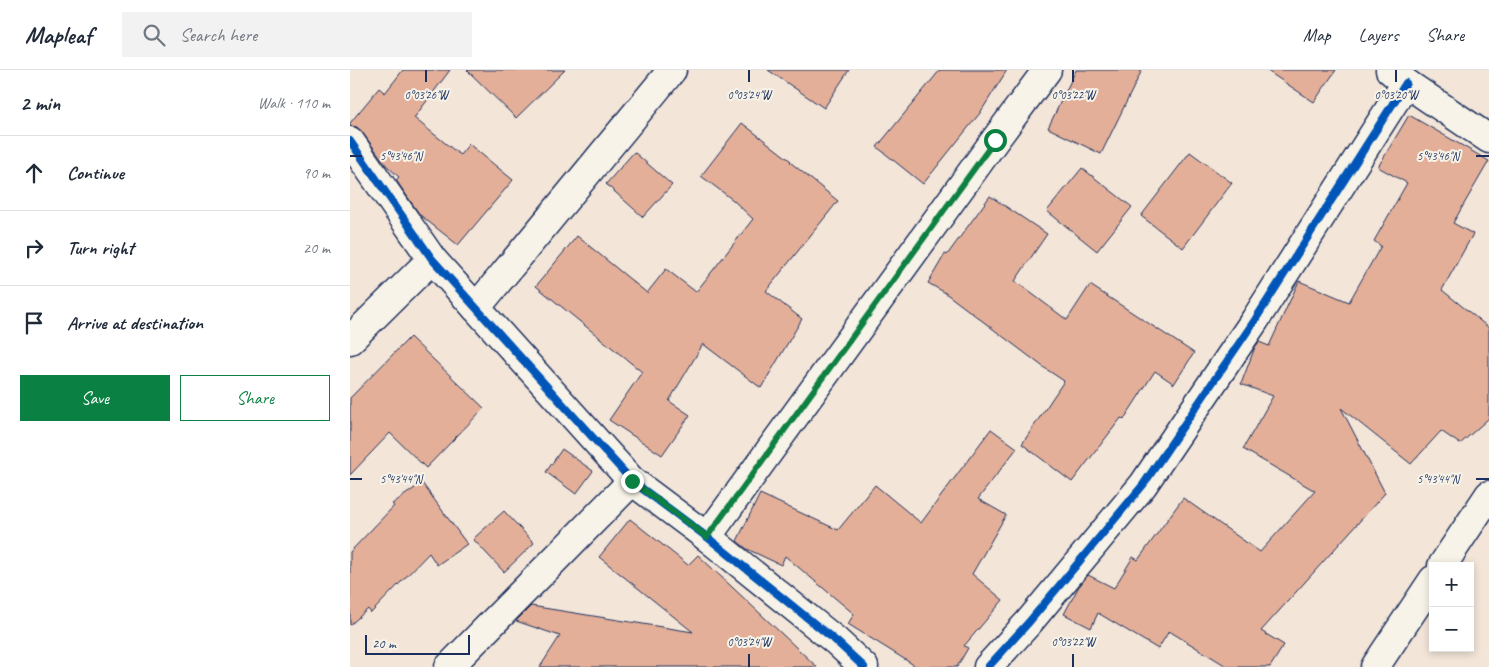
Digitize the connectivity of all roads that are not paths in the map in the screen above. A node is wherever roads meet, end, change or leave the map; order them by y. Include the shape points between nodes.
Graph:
1 (672, 70) edge
2 (1047, 70) edge
3 (1398, 77) edge
4 (1489, 139) edge
5 (350, 141) edge
6 (432, 259) junction
7 (476, 308) junction
8 (350, 340) edge
9 (632, 481) junction
10 (1489, 495) edge
11 (707, 537) junction
12 (1445, 562) edge
13 (1429, 586) edge
14 (449, 667) edge
15 (864, 667) edge
16 (988, 667) edge
17 (1375, 667) edge

1 - 7 street
2 - 11 street
3 - 4 street
3 - 16 street via 1255,320 1143,485
5 - 6 street
6 - 7 street
6 - 8 street
7 - 9 street
9 - 11 street
9 - 14 street
10 - 12 street
11 - 15 street
13 - 17 street

